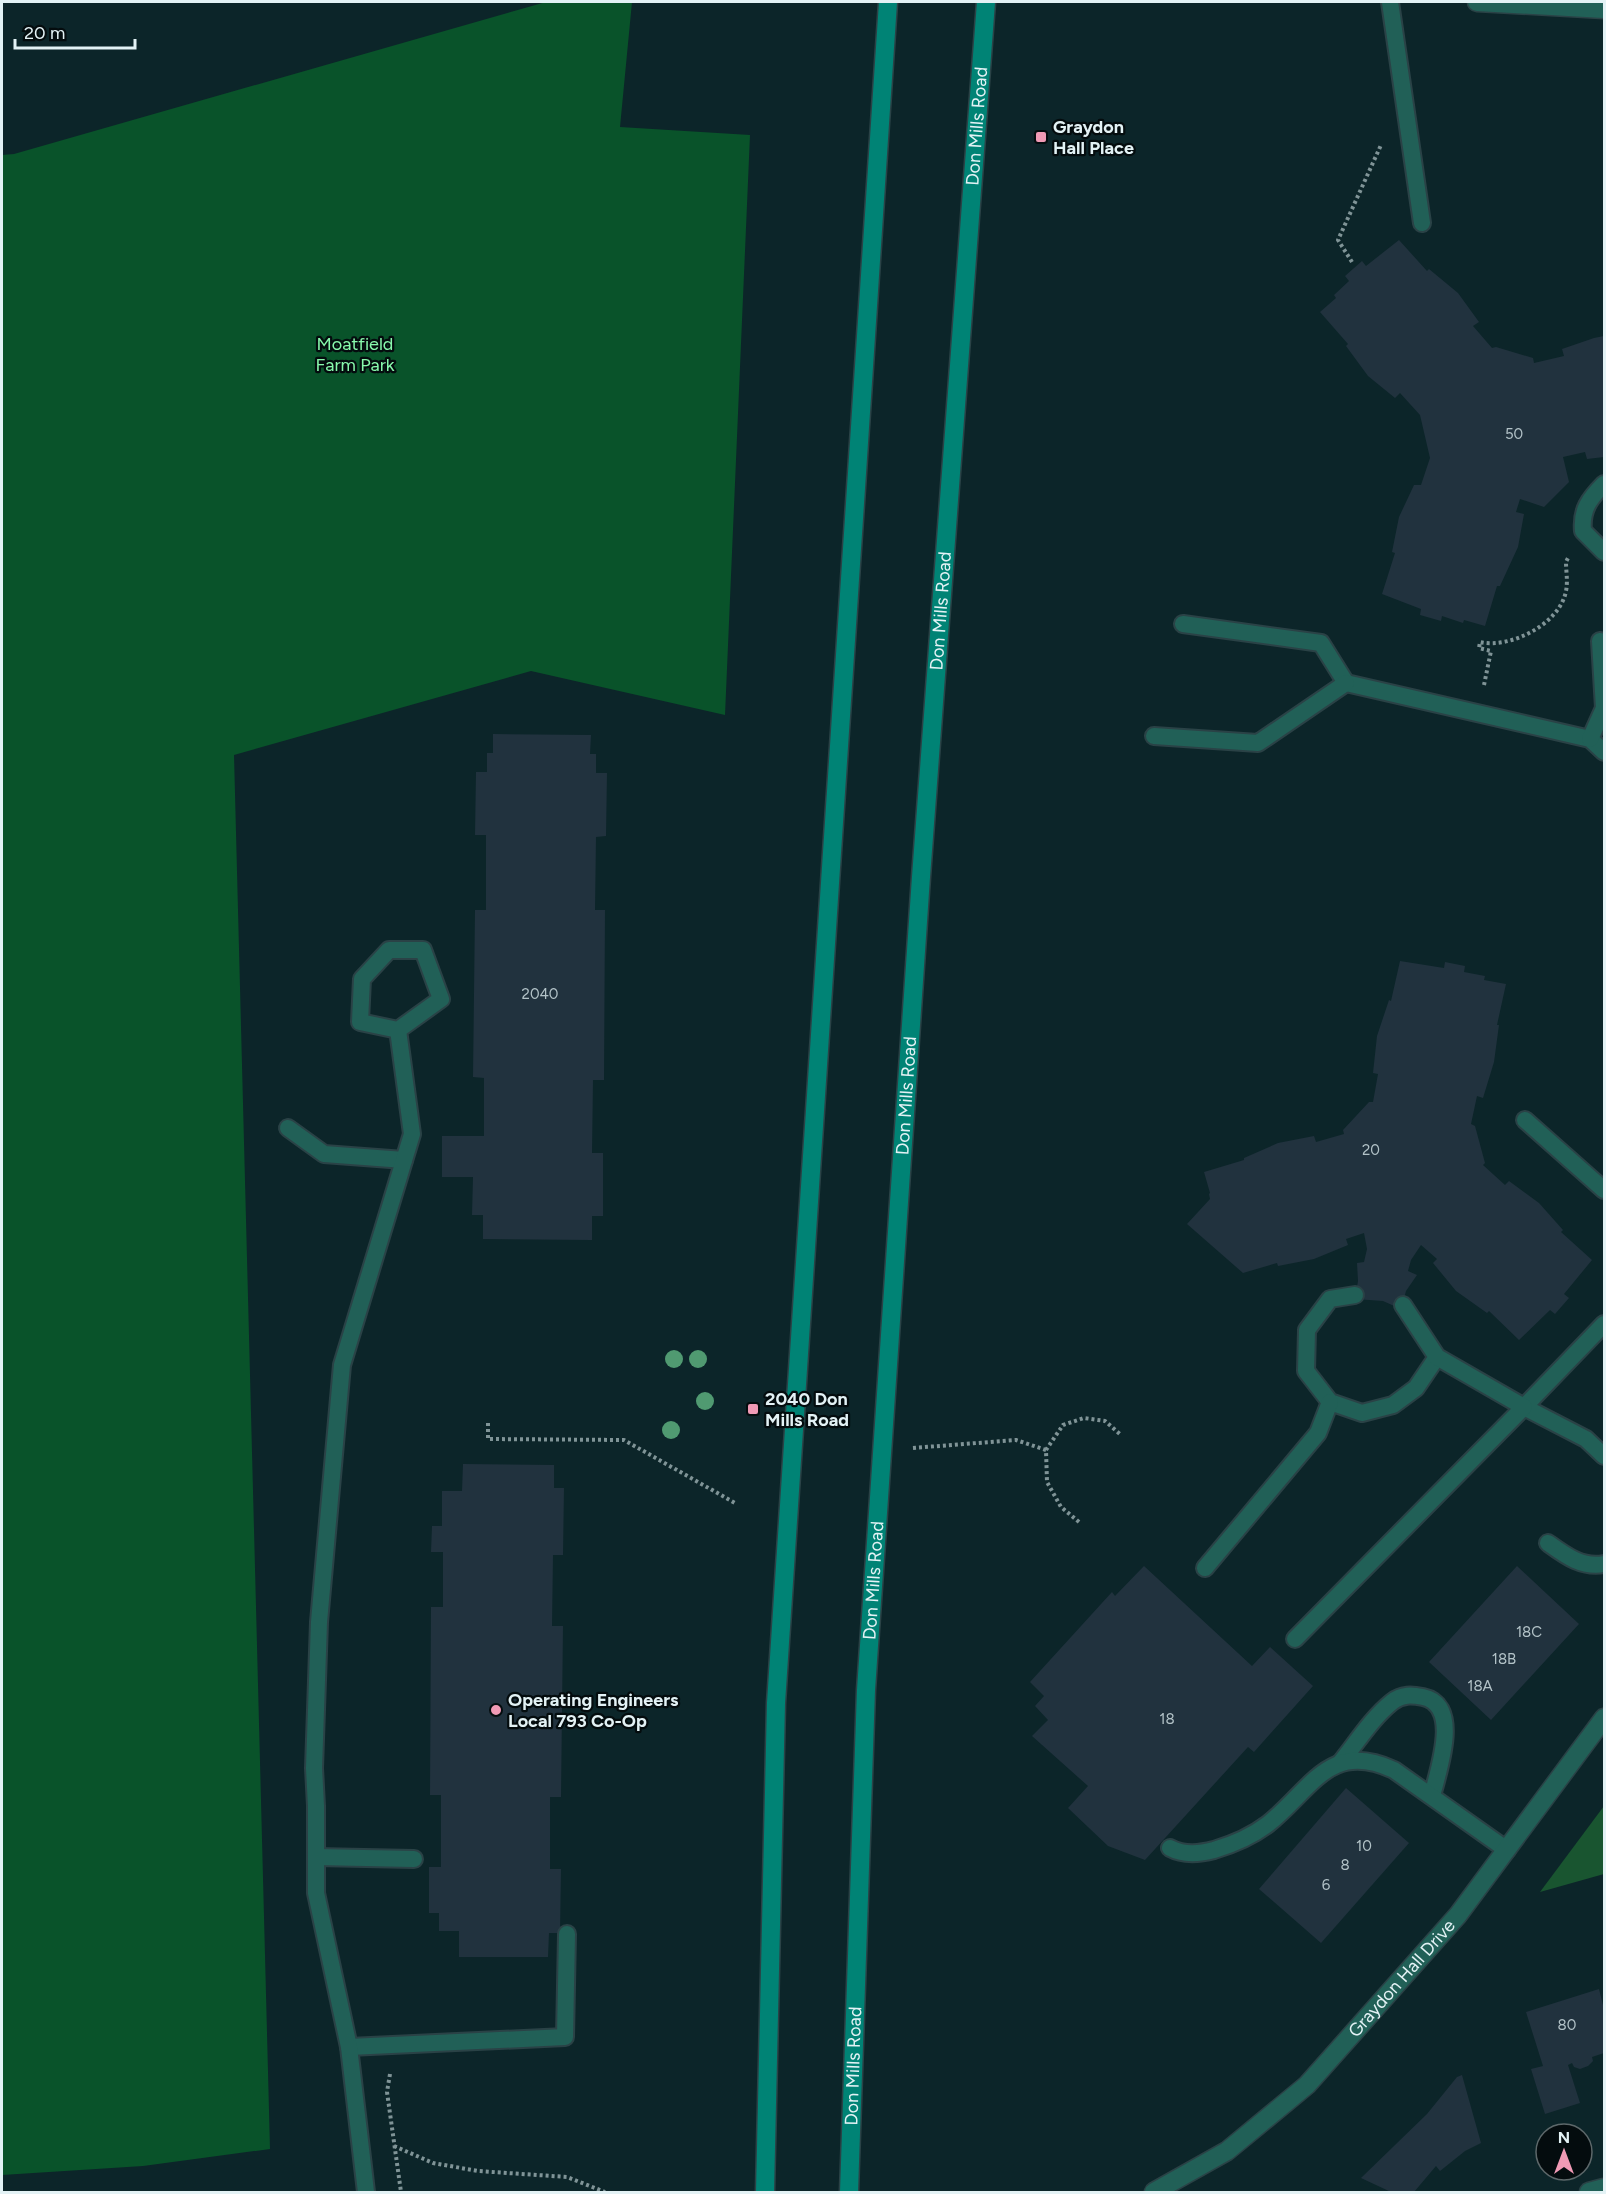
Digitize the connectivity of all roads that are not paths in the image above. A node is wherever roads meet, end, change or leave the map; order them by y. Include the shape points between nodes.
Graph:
1 (888, 2) edge
2 (986, 2) edge
3 (1390, 2) edge
4 (1477, 2) edge
5 (1605, 9) edge
6 (1422, 223) dead end
7 (1605, 484) edge
8 (1605, 552) edge
9 (1184, 624) dead end
10 (1599, 641) dead end
11 (1346, 683) junction
12 (1154, 736) dead end
13 (1590, 739) junction
14 (1605, 752) edge
15 (398, 1030) junction
16 (1525, 1120) dead end
17 (288, 1128) dead end
18 (404, 1160) junction
19 (1605, 1190) edge
20 (1355, 1295) dead end
21 (1403, 1305) dead end
22 (1605, 1324) edge
23 (1437, 1357) junction
24 (1330, 1402) junction
25 (1524, 1407) junction
26 (1605, 1456) edge
27 (1548, 1543) dead end
28 (1605, 1564) edge
29 (1205, 1568) dead end
30 (1295, 1639) dead end
31 (1605, 1718) edge
32 (1341, 1762) junction
33 (1432, 1796) junction
34 (1170, 1848) dead end
35 (1507, 1850) junction
36 (316, 1857) junction
37 (414, 1859) dead end
38 (567, 1934) dead end
39 (349, 2047) junction
40 (1605, 2188) edge
41 (366, 2193) edge
42 (765, 2193) edge
43 (849, 2193) edge
44 (1154, 2193) edge
45 (1589, 2193) edge

1 - 42 main road via 776,1703
2 - 43 main road, Don Mills Road via 866,1690
3 - 6 lane
4 - 5 street
7 - 8 lane via 1585,507 1582,519 1583,531
9 - 11 lane via 1321,643
10 - 13 lane via 1604,708
11 - 12 lane via 1258,743
11 - 13 lane
13 - 14 lane
15 - 15 lane via 441,999 423,950 389,950 362,979 360,1022
15 - 18 lane via 412,1134
16 - 19 lane
17 - 18 lane via 324,1154
18 - 36 lane via 342,1365 319,1622 314,1768
20 - 24 lane via 1330,1299 1306,1330 1306,1371
21 - 23 lane
22 - 25 lane
23 - 24 lane via 1416,1388 1393,1405 1362,1413
23 - 25 lane
24 - 29 lane via 1318,1433
25 - 26 lane via 1587,1439
25 - 30 lane
27 - 28 lane via 1572,1560 1595,1566
31 - 35 street, Graydon Hall Drive
32 - 33 lane via 1377,1762
32 - 33 lane via 1393,1701 1409,1694 1430,1698 1443,1712 1446,1733
32 - 34 lane via 1327,1769 1269,1824 1235,1844 1180,1854
33 - 35 lane
35 - 44 street, Graydon Hall Drive via 1458,1915 1308,2085 1227,2151
36 - 37 lane
36 - 39 lane via 316,1893
38 - 39 lane via 565,2037
39 - 41 lane
40 - 45 street

